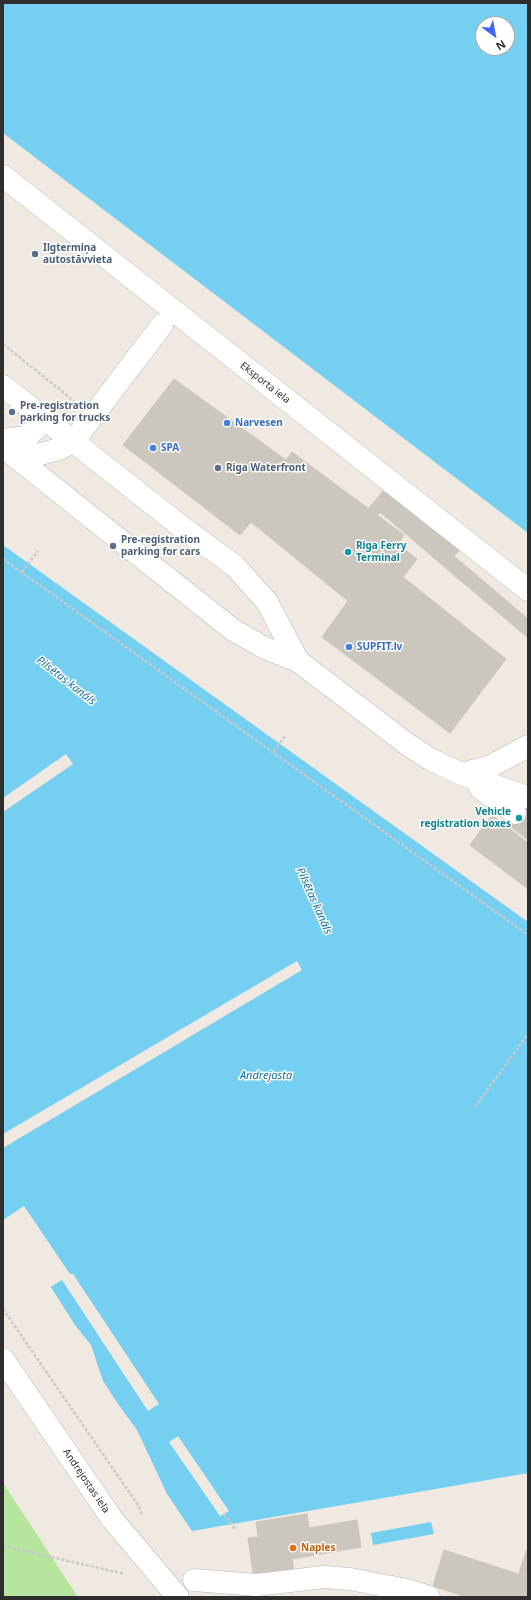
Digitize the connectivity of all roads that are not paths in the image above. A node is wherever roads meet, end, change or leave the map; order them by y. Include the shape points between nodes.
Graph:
1 (3, 176) edge
2 (162, 325) dead end
3 (3, 386) edge
4 (25, 404) junction
5 (45, 420) junction
6 (27, 437) junction
7 (3, 440) edge
8 (73, 442) junction
9 (3, 445) edge
10 (94, 458) junction
11 (58, 490) junction
12 (528, 590) edge
13 (261, 594) junction
14 (233, 630) junction
15 (298, 661) junction
16 (528, 746) edge
17 (461, 774) junction
18 (521, 805) tunnel mouth
19 (3, 1359) edge
20 (194, 1580) dead end
21 (178, 1597) edge
22 (429, 1597) edge

1 - 12 street, Eksporta iela
2 - 8 street
3 - 4 street
4 - 5 street
4 - 6 street via 32,416 32,426
5 - 6 street
5 - 8 street
6 - 7 street
8 - 9 street via 37,455
8 - 10 street
9 - 11 street
10 - 11 street via 76,452 62,453 51,461 50,474
10 - 13 street via 235,566
11 - 14 street
13 - 14 street via 261,622 250,630
13 - 15 street via 268,602
14 - 15 street via 265,648
15 - 17 street via 407,744
16 - 17 street via 489,767
17 - 18 street
19 - 21 street, Andrejostas iela via 112,1518
20 - 22 street via 256,1585 324,1578 350,1579

